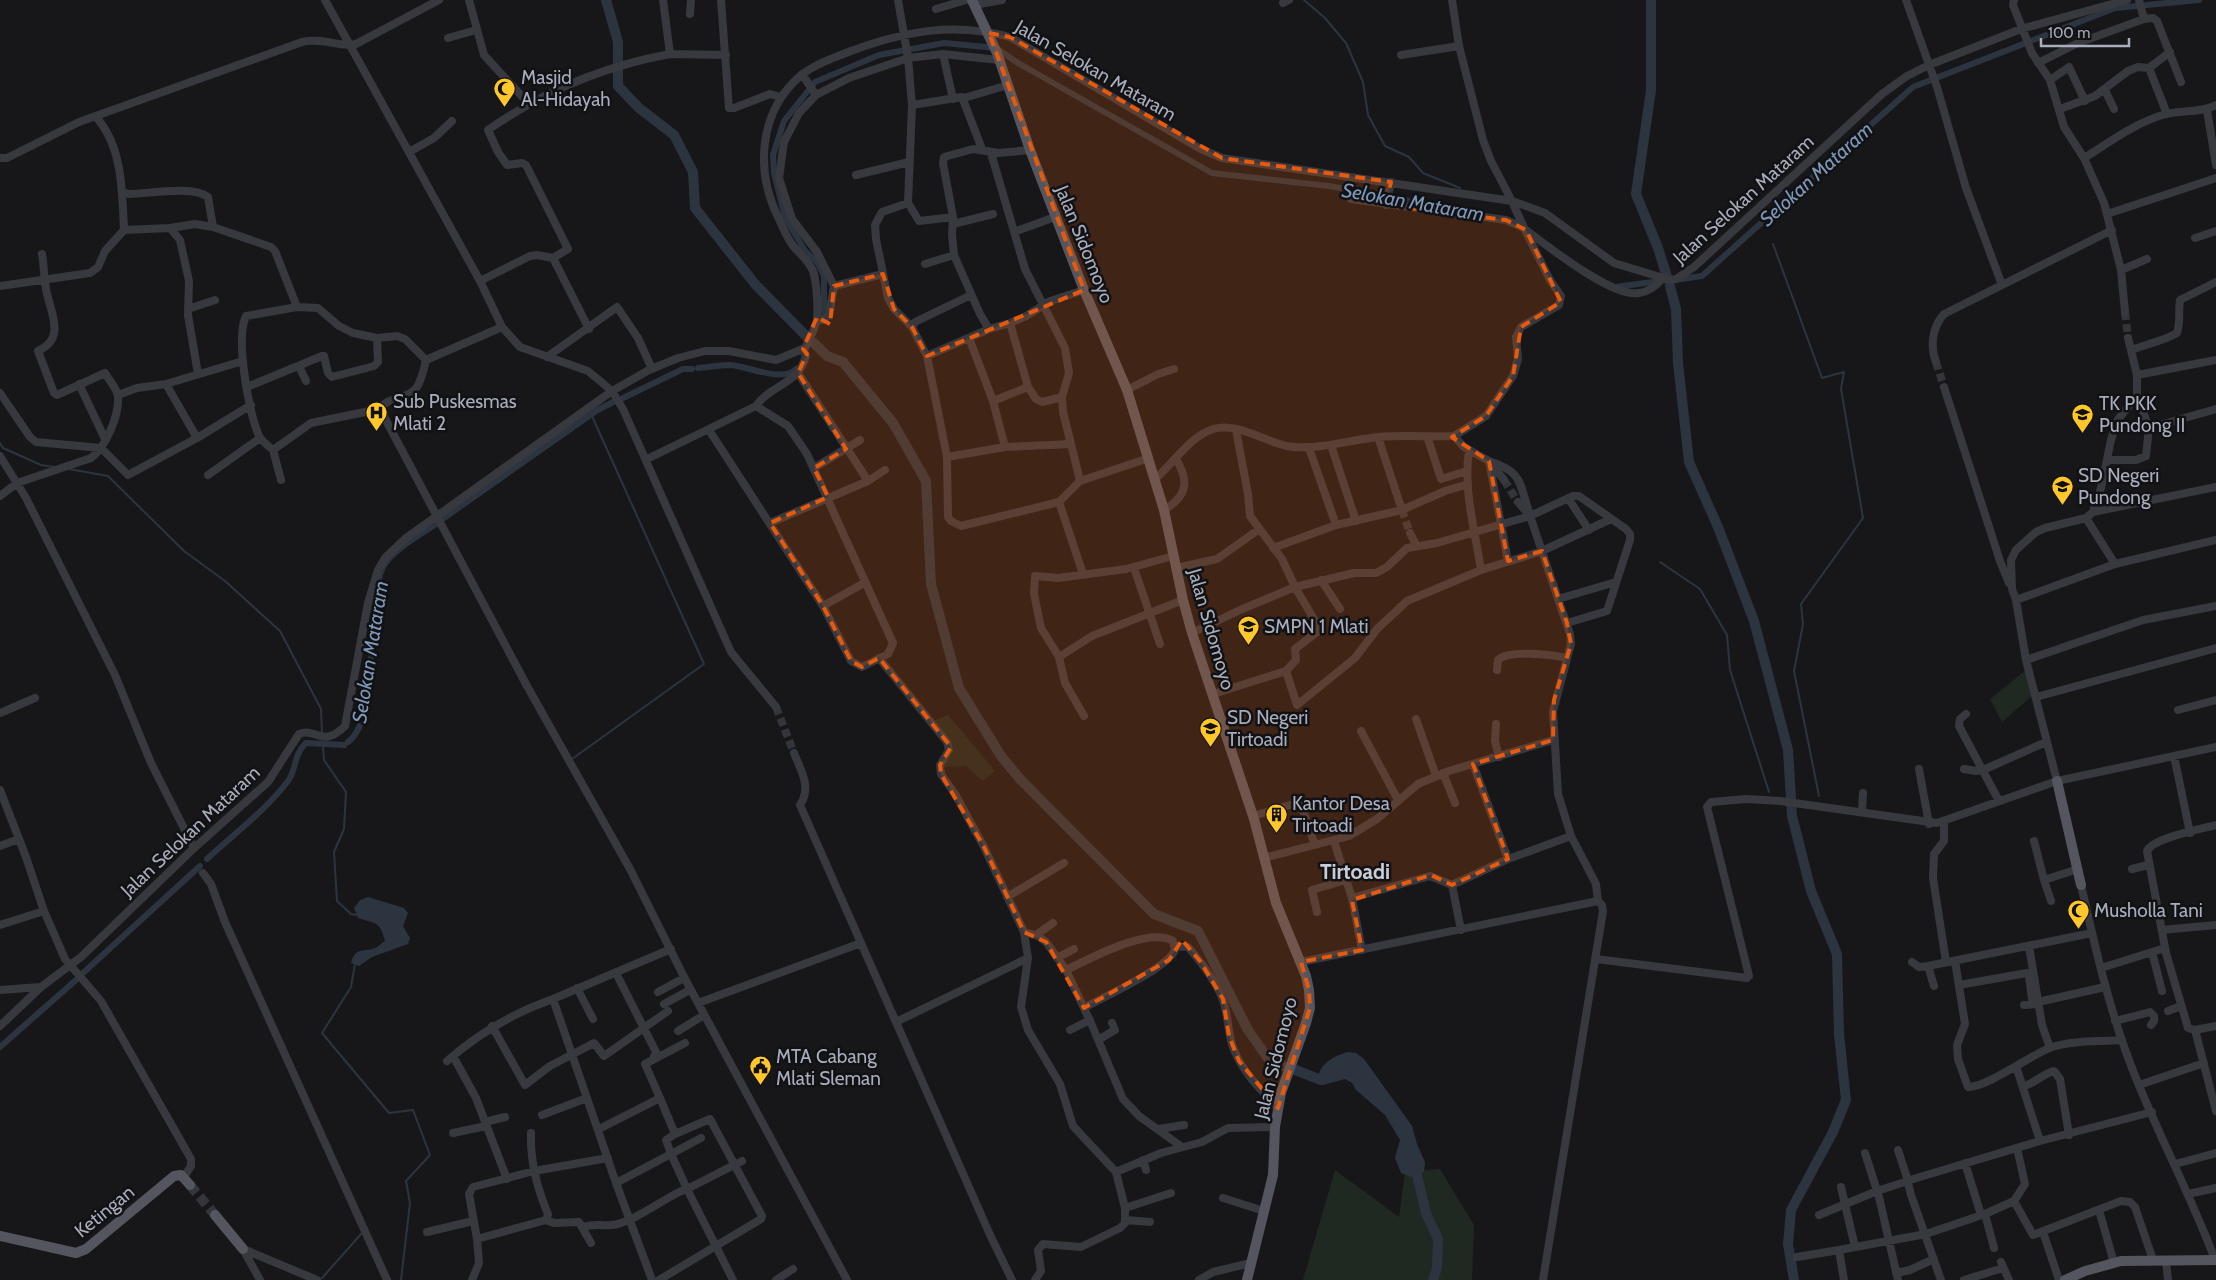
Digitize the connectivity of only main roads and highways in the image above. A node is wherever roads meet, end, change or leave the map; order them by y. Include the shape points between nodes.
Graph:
1 (971, 2) edge
2 (2057, 781) road end
3 (2081, 885) road end
4 (187, 1181) road end
5 (215, 1215) tunnel mouth
6 (0, 1236) edge
7 (243, 1248) road end
8 (2216, 1260) edge
9 (2071, 1279) edge
10 (1247, 1280) edge

1 - 10 main road, Jalan Sidomoyo via 989,33 1055,217 1127,390 1156,479 1192,633 1253,816 1281,919 1301,962 1309,990 1310,1008 1281,1093 1275,1127 1273,1175
2 - 3 main road
4 - 6 main road, Ketingan via 178,1175 171,1178 86,1249 76,1253
5 - 7 main road
8 - 9 main road via 2114,1263

